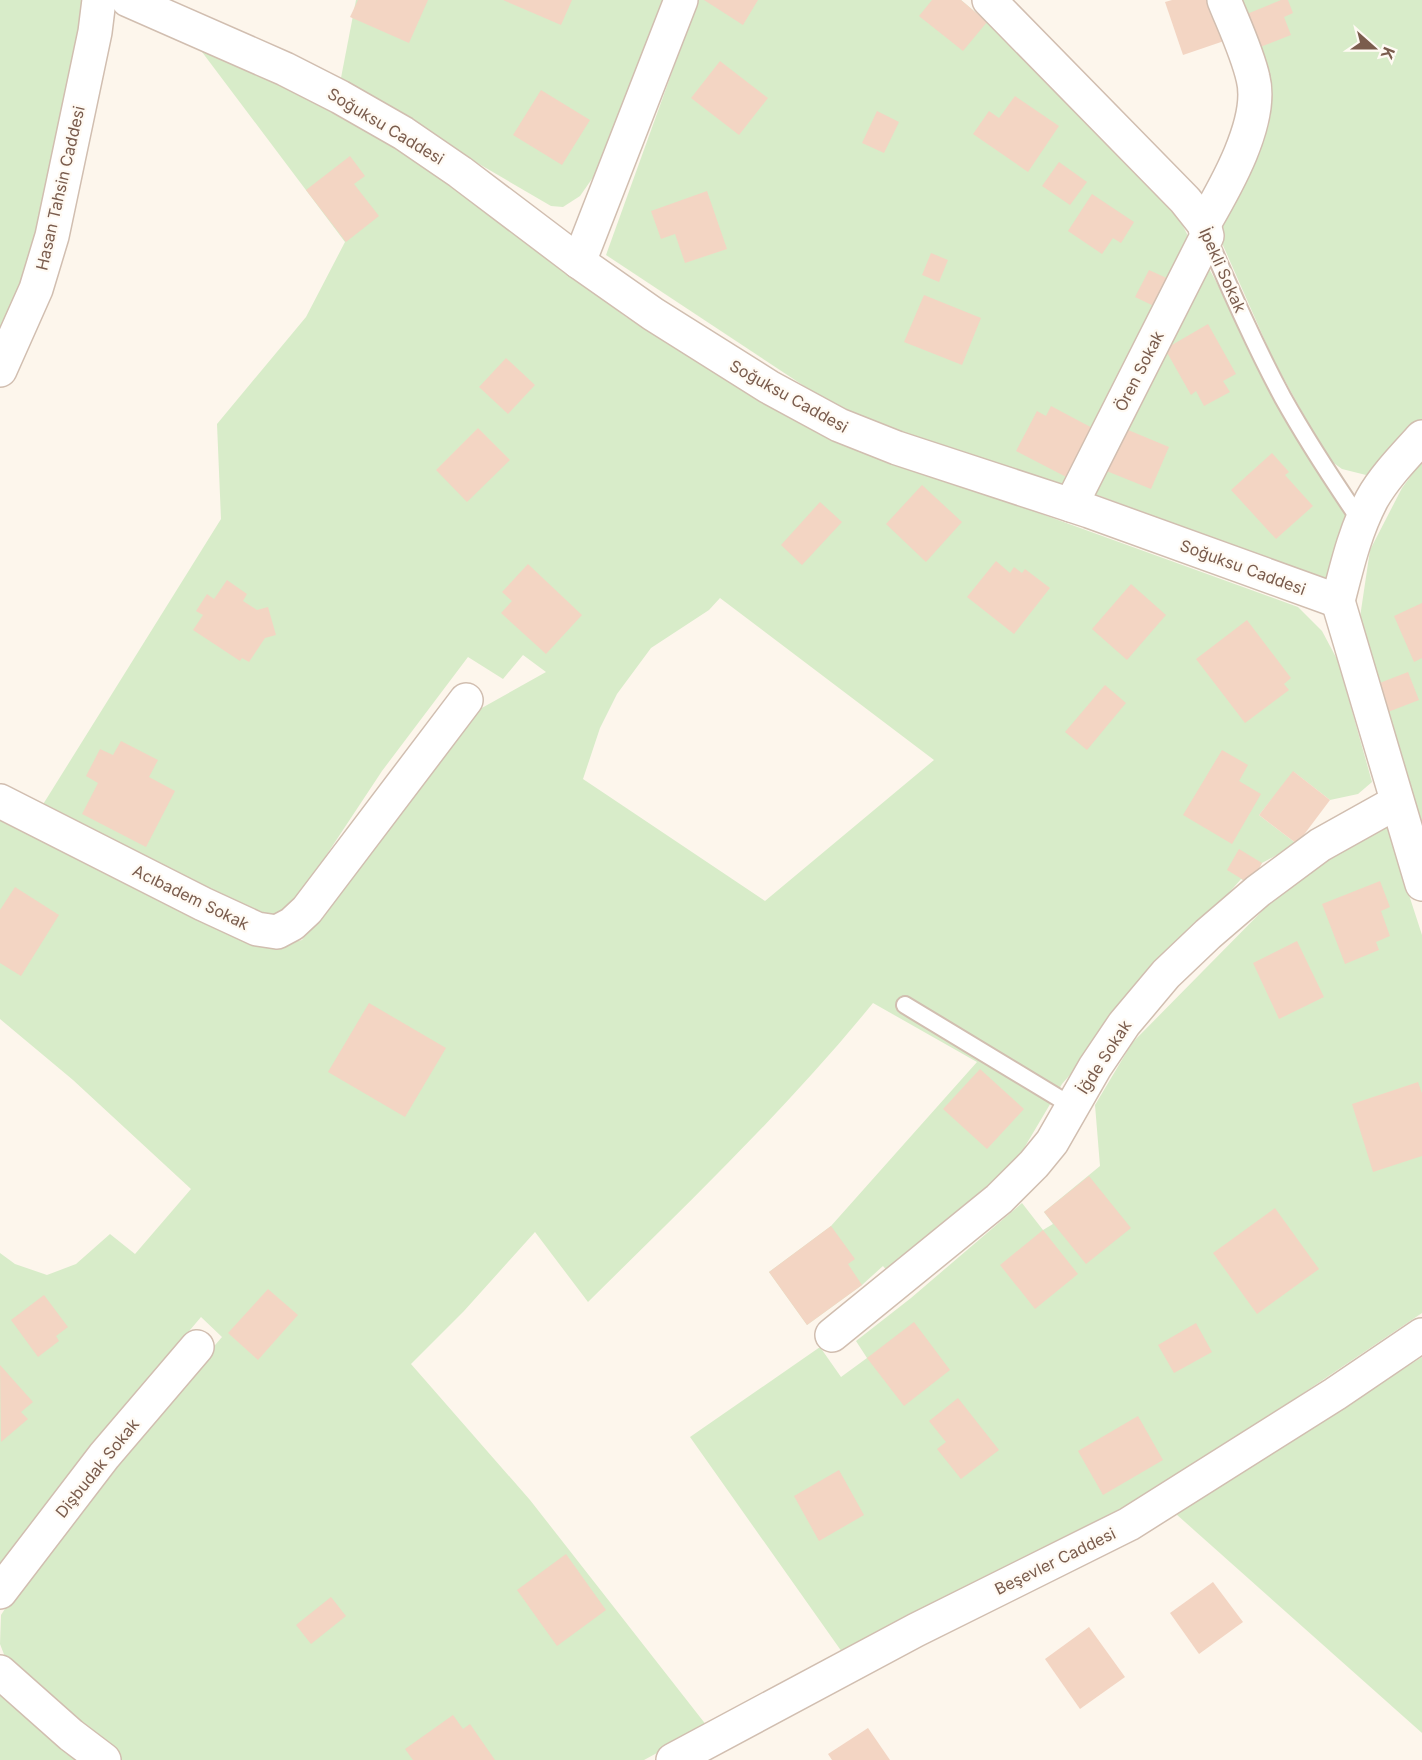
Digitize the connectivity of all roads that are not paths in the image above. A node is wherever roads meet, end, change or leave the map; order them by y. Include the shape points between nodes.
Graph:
1 (99, 0) edge
2 (128, 0) edge
3 (681, 0) edge
4 (989, 0) edge
5 (1224, 0) edge
6 (1205, 230) junction
7 (579, 262) junction
8 (0, 370) edge
9 (1422, 437) edge
10 (1071, 506) junction
11 (1362, 523) junction
12 (1338, 601) junction
13 (466, 700) dead end
14 (0, 801) edge
15 (1397, 802) junction
16 (1422, 884) edge
17 (905, 1005) dead end
18 (1072, 1106) junction
19 (832, 1335) dead end
20 (1422, 1335) edge
21 (197, 1347) dead end
22 (0, 1592) edge
23 (0, 1672) edge
24 (104, 1760) edge
25 (673, 1760) edge

1 - 8 street, Hasan Tahsin Caddesi via 52,236 36,289
2 - 7 street, Soğuksu Caddesi via 285,69 403,133
3 - 7 street
4 - 6 street, İpekli Sokak via 1185,200
5 - 6 street, Ören Sokak via 1254,79 1254,98 1252,116 1232,174
6 - 10 street, Ören Sokak
6 - 11 lane, İpekli Sokak via 1283,398
7 - 10 street, Soğuksu Caddesi via 727,362 839,425
9 - 11 street via 1390,473
10 - 12 street, Soğuksu Caddesi
11 - 12 street via 1349,555
12 - 15 street
13 - 14 street, Acıbadem Sokak via 307,910 278,932 257,929 214,909
15 - 16 street
15 - 18 street, İğde Sokak via 1320,845 1208,934 1166,974 1124,1024
17 - 18 lane
18 - 19 street, İğde Sokak via 1052,1142 999,1199
20 - 25 street, Beşevler Caddesi via 1129,1524 916,1630
21 - 22 street, Dişbudak Sokak via 104,1456
23 - 24 street

